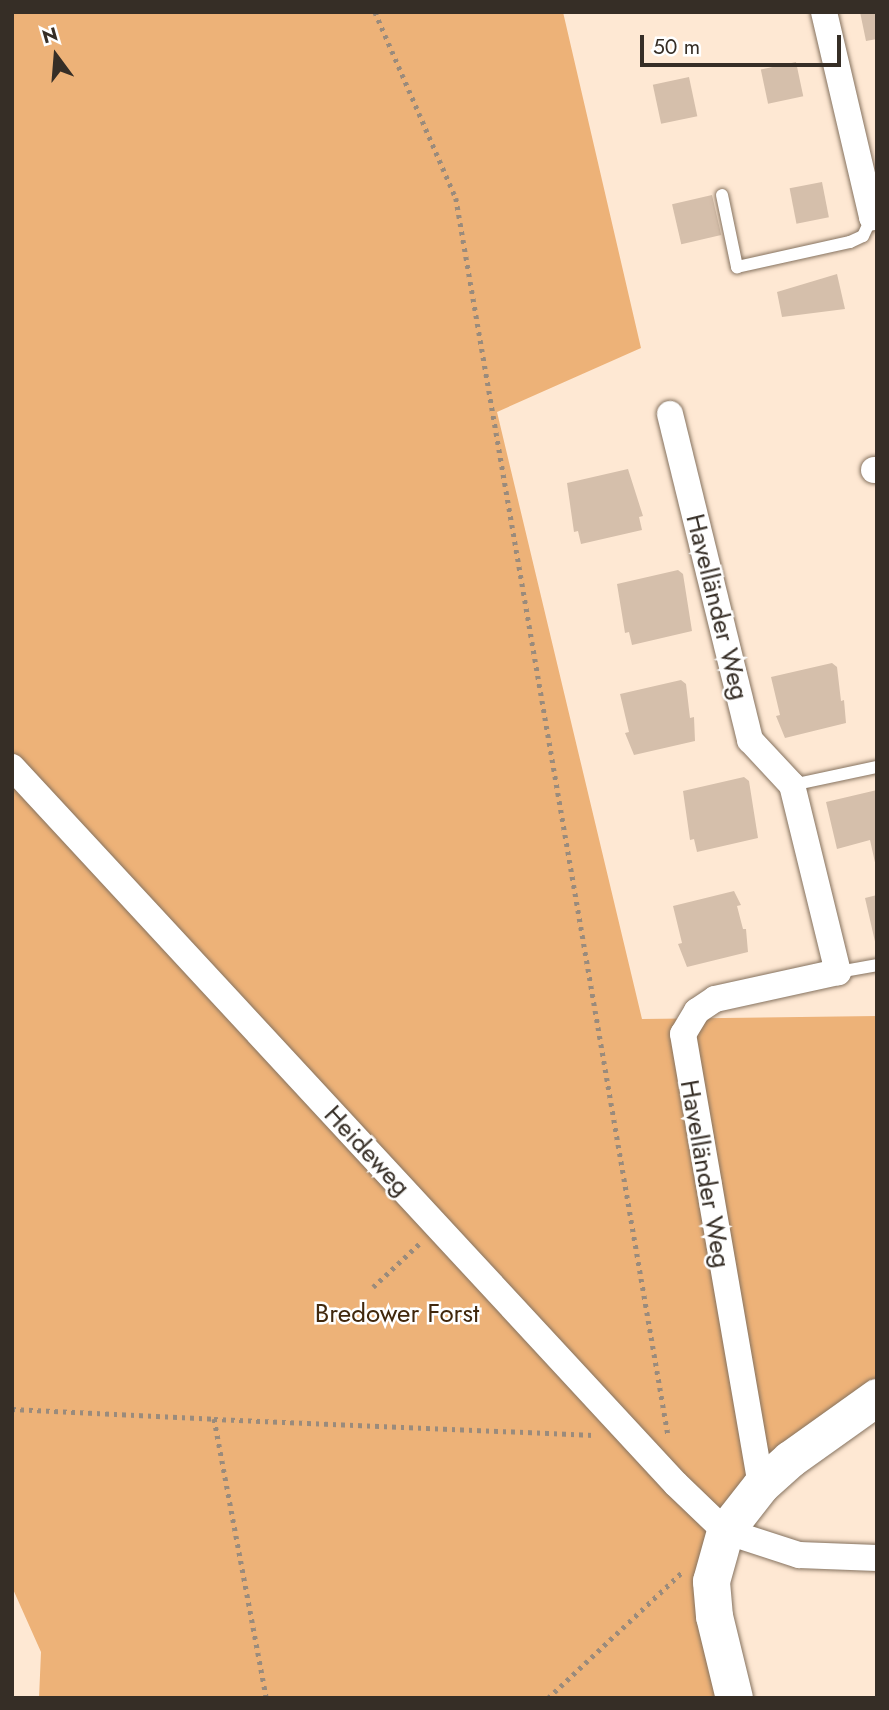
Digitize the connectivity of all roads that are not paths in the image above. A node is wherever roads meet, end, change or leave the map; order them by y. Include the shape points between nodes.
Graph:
1 (824, 12) edge
2 (722, 195) dead end
3 (874, 217) edge
4 (670, 414) dead end
5 (877, 767) edge
6 (12, 768) edge
7 (792, 785) junction
8 (877, 965) edge
9 (838, 972) junction
10 (877, 1397) edge
11 (761, 1485) junction
12 (725, 1531) junction
13 (877, 1558) edge
14 (734, 1698) edge

1 - 3 street
2 - 3 lane via 737,267 850,242 863,236
4 - 7 street, Havelländer Weg via 750,740
5 - 7 lane
6 - 12 street, Heideweg via 676,1485
7 - 9 street, Havelländer Weg
8 - 9 lane, Havelländer Weg
9 - 11 street, Havelländer Weg via 715,999 697,1011 683,1034
10 - 11 street
11 - 12 street
12 - 13 street via 799,1555
12 - 14 street via 711,1581 714,1616

